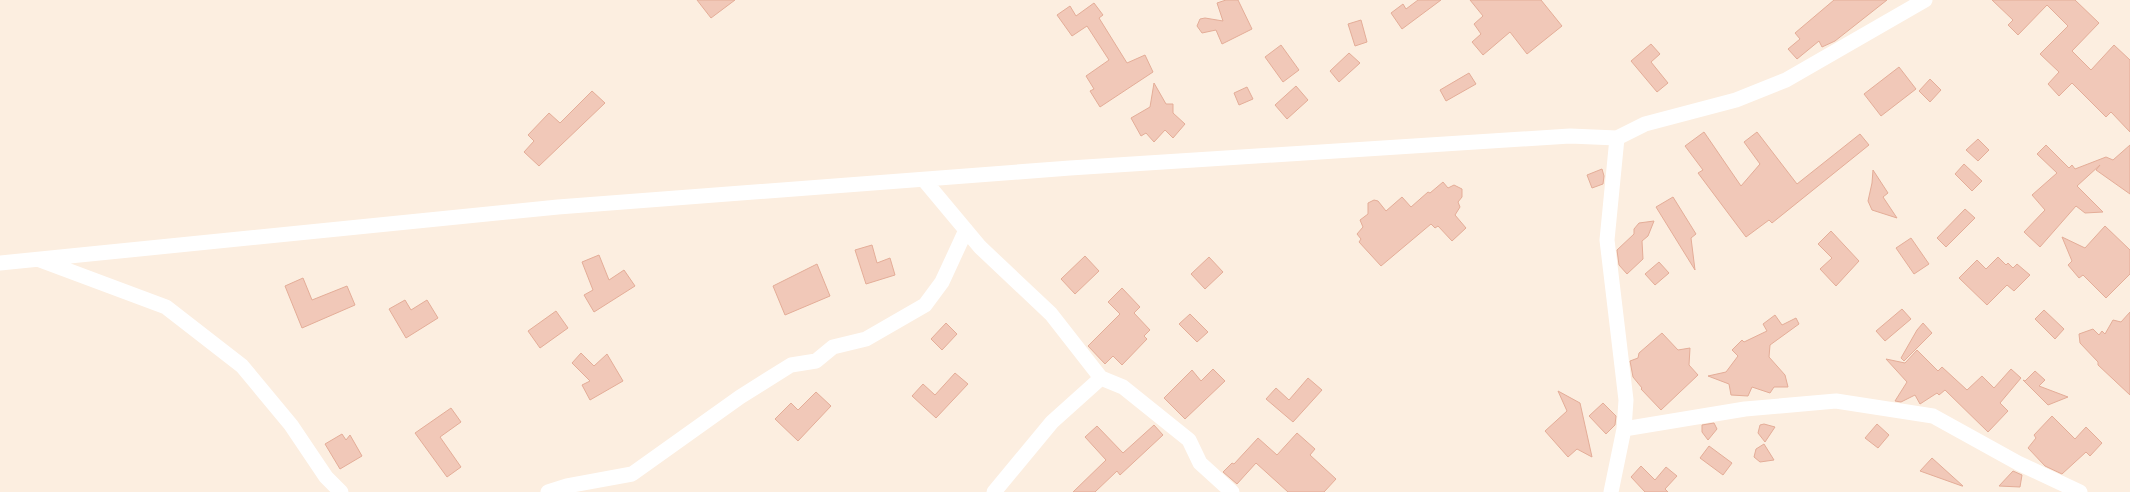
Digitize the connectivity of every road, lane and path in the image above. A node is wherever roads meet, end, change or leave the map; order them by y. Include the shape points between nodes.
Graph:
1 (1925, 0) edge
2 (1617, 138) junction
3 (924, 180) junction
4 (966, 230) junction
5 (37, 259) junction
6 (0, 263) edge
7 (1101, 378) junction
8 (1624, 429) junction
9 (341, 492) edge
10 (548, 492) edge
11 (994, 492) edge
12 (1232, 492) edge
13 (1611, 492) edge
14 (2080, 492) edge

1 - 2 street via 1786,80 1736,100 1645,124
2 - 3 street via 1570,136 1070,168
2 - 8 street via 1607,240 1626,400
3 - 4 street
3 - 5 street via 558,207
4 - 7 street via 1051,314
4 - 10 street via 942,282 925,305 866,339 833,347 816,361 791,365 740,397 632,474
5 - 6 street
5 - 9 street via 166,307 242,366 291,426 326,477
7 - 11 street via 1052,422
7 - 12 street via 1123,387 1189,440 1200,463
8 - 13 street
8 - 14 street via 1745,409 1836,401 1933,416 2018,463

